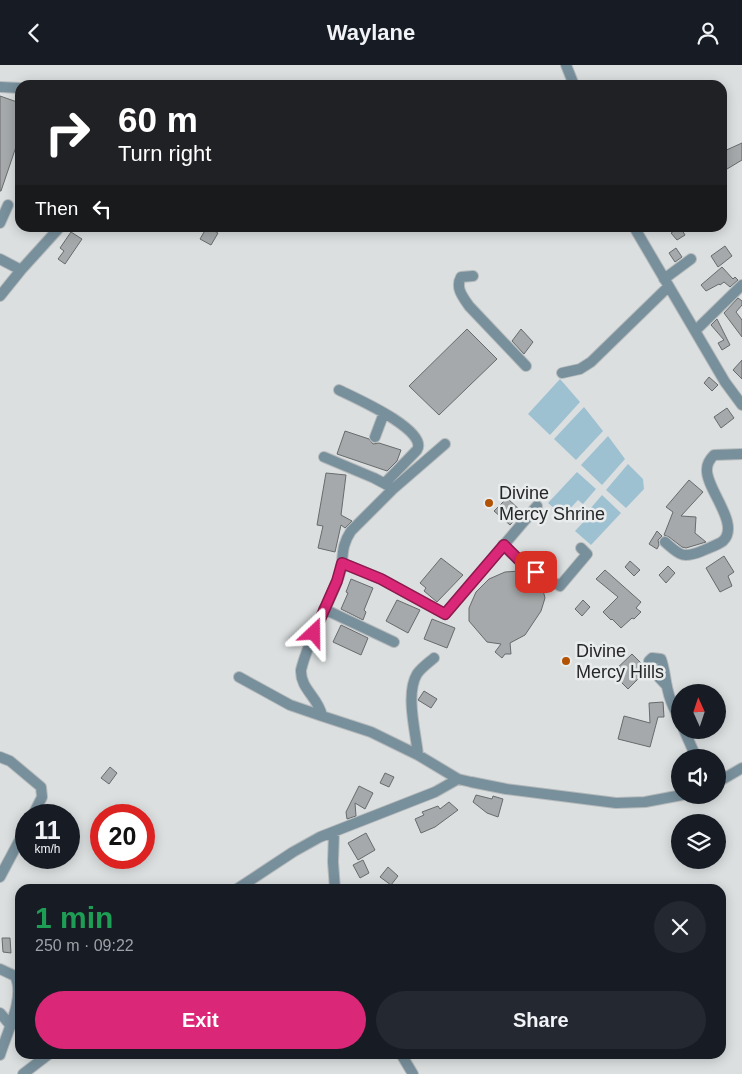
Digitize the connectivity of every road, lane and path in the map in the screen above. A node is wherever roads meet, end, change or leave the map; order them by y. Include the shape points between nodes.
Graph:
1 (566, 65) edge
2 (572, 80) edge
3 (0, 87) edge
4 (15, 88) edge
5 (8, 205) dead end
6 (0, 223) edge
7 (55, 232) edge
8 (637, 232) edge
9 (0, 259) edge
10 (691, 259) dead end
11 (21, 270) junction
12 (473, 276) dead end
13 (666, 283) junction
14 (742, 285) edge
15 (0, 296) edge
16 (695, 331) junction
17 (526, 366) dead end
18 (562, 373) dead end
19 (339, 390) dead end
20 (742, 405) edge
21 (384, 413) junction
22 (375, 437) dead end
23 (445, 444) dead end
24 (742, 454) edge
25 (324, 457) dead end
26 (389, 486) junction
27 (536, 506) dead end
28 (665, 543) dead end
29 (504, 545) junction
30 (581, 548) dead end
31 (342, 563) junction
32 (324, 609) junction
33 (394, 642) dead end
34 (434, 658) dead end
35 (238, 677) dead end
36 (667, 686) dead end
37 (671, 700) edge
38 (322, 717) junction
39 (418, 755) junction
40 (0, 757) edge
41 (742, 768) edge
42 (726, 777) edge
43 (458, 779) junction
44 (671, 797) edge
45 (38, 804) edge
46 (334, 832) junction
47 (15, 849) edge
48 (0, 877) edge
49 (244, 884) edge
50 (335, 884) edge
51 (0, 969) edge
52 (15, 977) edge
53 (15, 1006) edge
54 (0, 1013) edge
55 (11, 1026) junction
56 (0, 1055) edge
57 (42, 1059) edge
58 (404, 1059) edge
59 (23, 1074) edge
60 (413, 1074) edge

1 - 2 street
3 - 4 street
5 - 6 street
7 - 11 street
8 - 13 street
9 - 11 street
10 - 13 street
11 - 15 street
12 - 17 street via 459,280 462,296
13 - 16 street
13 - 18 street via 591,363
14 - 16 street
16 - 20 street
19 - 21 street
21 - 22 street
21 - 26 street via 409,430 419,443
23 - 26 street
24 - 28 street via 714,455 707,468 708,478 728,525 728,534 723,541 684,556
25 - 26 street
26 - 31 street via 351,531 342,548
27 - 29 street
29 - 30 street via 525,566 560,586 587,554
29 - 31 street via 445,614
31 - 32 street
32 - 33 street
32 - 38 street via 300,674
34 - 39 street via 418,673 412,684
35 - 38 street via 290,705
36 - 37 street
38 - 39 street via 371,732
39 - 43 street
40 - 45 street via 10,761 41,787
41 - 42 street
43 - 44 street via 506,789 616,803
43 - 46 street via 435,792
46 - 49 street via 293,851
46 - 50 street
47 - 48 street
51 - 52 street
53 - 55 street
54 - 55 street
55 - 56 street
57 - 59 street
58 - 60 street

